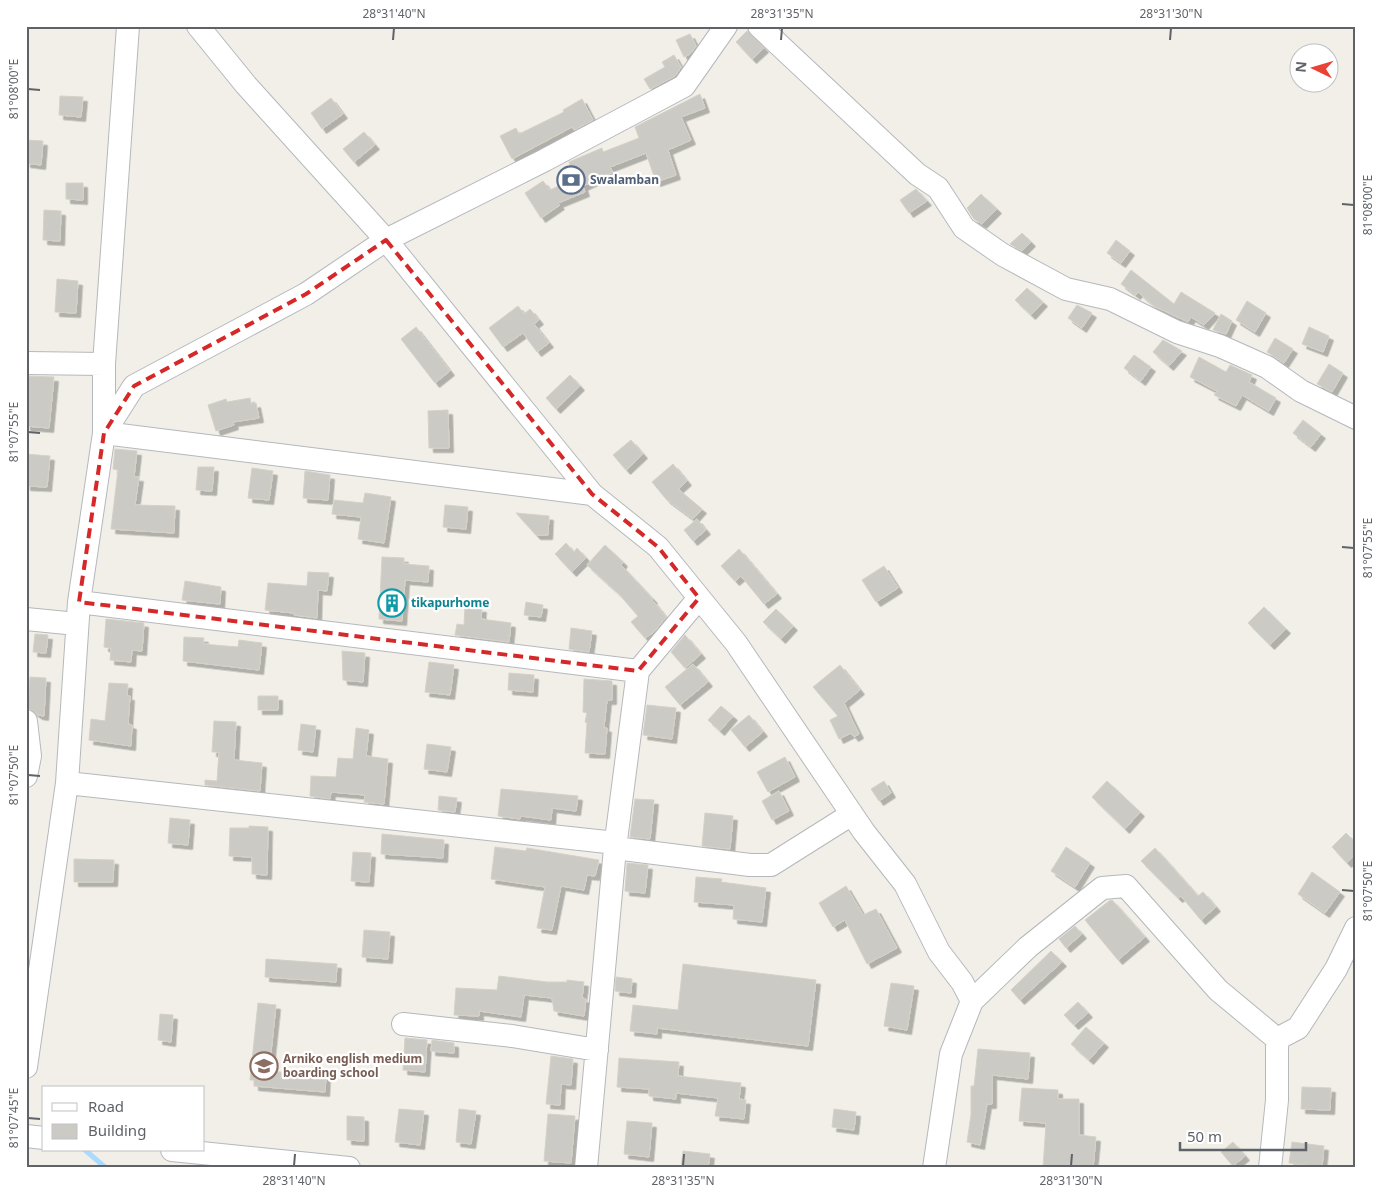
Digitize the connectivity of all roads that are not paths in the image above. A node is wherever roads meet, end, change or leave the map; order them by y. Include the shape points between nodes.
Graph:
1 (128, 26) edge
2 (198, 26) edge
3 (726, 26) edge
4 (759, 26) edge
5 (386, 240) junction
6 (26, 363) edge
7 (104, 364) junction
8 (1356, 418) edge
9 (104, 433) junction
10 (592, 494) junction
11 (699, 598) junction
12 (79, 602) junction
13 (26, 619) edge
14 (77, 624) junction
15 (638, 671) junction
16 (26, 721) edge
17 (26, 776) edge
18 (66, 783) junction
19 (852, 814) junction
20 (615, 846) junction
21 (1356, 928) edge
22 (972, 1001) junction
23 (403, 1024) dead end
24 (1277, 1039) junction
25 (597, 1050) junction
26 (26, 1067) edge
27 (26, 1136) edge
28 (42, 1138) edge
29 (192, 1152) edge
30 (349, 1168) edge
31 (586, 1168) edge
32 (934, 1168) edge
33 (1270, 1168) edge

1 - 7 street
2 - 5 street via 246,85
3 - 5 street via 684,86
4 - 8 street via 917,174 938,188 964,228 1002,255 1066,289 1110,298 1177,332 1220,346 1267,367 1301,391
5 - 9 street via 306,294 134,386
5 - 10 street
6 - 7 street
7 - 9 street
9 - 10 street
9 - 12 street
10 - 11 street via 658,547
11 - 15 street
11 - 19 street via 736,643
12 - 14 street
12 - 15 street
13 - 14 street
14 - 18 street
15 - 20 street
16 - 17 street via 30,756
18 - 20 street
18 - 26 street
19 - 20 street via 771,865 750,865
19 - 22 street via 905,884 938,952 962,982
20 - 25 street
21 - 24 street via 1336,969 1298,1028
22 - 24 street via 1028,947 1102,888 1126,886 1218,990
22 - 32 street via 951,1054
23 - 25 street via 512,1036
24 - 33 street via 1277,1100
25 - 31 street
27 - 28 street
29 - 30 street

